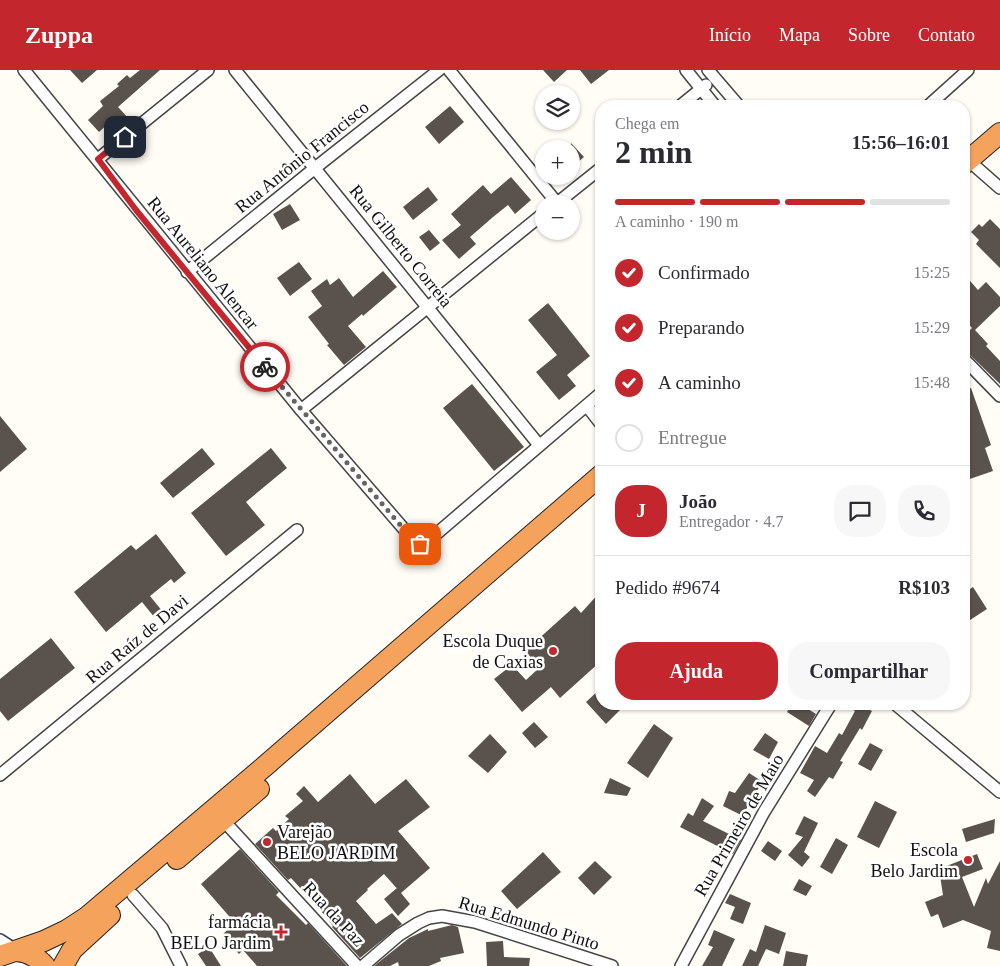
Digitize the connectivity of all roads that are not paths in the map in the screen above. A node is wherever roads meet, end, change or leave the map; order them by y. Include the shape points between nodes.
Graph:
1 (24, 70) edge
2 (208, 70) edge
3 (236, 70) edge
4 (439, 70) edge
5 (449, 70) edge
6 (686, 70) edge
7 (968, 70) edge
8 (712, 74) edge
9 (701, 89) junction
10 (687, 100) edge
11 (710, 100) edge
12 (734, 100) edge
13 (935, 100) edge
14 (1000, 133) edge
15 (1000, 148) edge
16 (98, 159) junction
17 (315, 168) junction
18 (970, 168) edge
19 (970, 169) edge
20 (970, 171) edge
21 (595, 173) edge
22 (1000, 188) edge
23 (550, 195) edge
24 (566, 195) edge
25 (535, 220) edge
26 (187, 272) junction
27 (429, 307) junction
28 (970, 365) edge
29 (1000, 396) edge
30 (595, 399) edge
31 (587, 406) junction
32 (301, 410) junction
33 (595, 416) edge
34 (539, 445) junction
35 (595, 480) edge
36 (595, 494) edge
37 (297, 530) dead end
38 (827, 710) edge
39 (902, 710) edge
40 (0, 775) edge
41 (1000, 792) edge
42 (223, 820) junction
43 (133, 895) junction
44 (0, 940) edge
45 (9, 954) edge
46 (45, 966) edge
47 (63, 966) edge
48 (181, 966) edge
49 (357, 966) edge
50 (363, 966) edge
51 (612, 966) edge
52 (681, 966) edge

1 - 16 street, Rua Aureliano Alencar
2 - 16 street
3 - 17 street, Rua Gilberto Correia
4 - 17 street, Rua Antônio Francisco
5 - 23 street
6 - 9 street
7 - 13 street
8 - 9 street
8 - 12 street
9 - 10 street
9 - 11 street
14 - 18 highway
15 - 19 highway
16 - 26 street, Rua Aureliano Alencar
17 - 26 street, Rua Antônio Francisco
17 - 27 street, Rua Gilberto Correia
20 - 22 street
21 - 24 street
25 - 27 street
26 - 32 street, Rua Aureliano Alencar
27 - 32 street
27 - 34 street, Rua Gilberto Correia
28 - 29 street
30 - 31 street
31 - 33 street
31 - 34 street
32 - 34 street, Rua Aureliano Alencar via 420,544 428,541
35 - 45 highway via 87,917 67,930
36 - 42 highway
37 - 40 street, Rua Raíz de Davi
38 - 52 street, Rua Primeiro de Maio via 764,812
39 - 41 street
42 - 43 highway
42 - 49 street, Rua da Paz
43 - 47 highway via 72,950
43 - 48 street via 162,928
44 - 45 street
45 - 46 highway via 26,952
50 - 51 street, Rua Edmundo Pinto via 418,923 442,916 475,922

